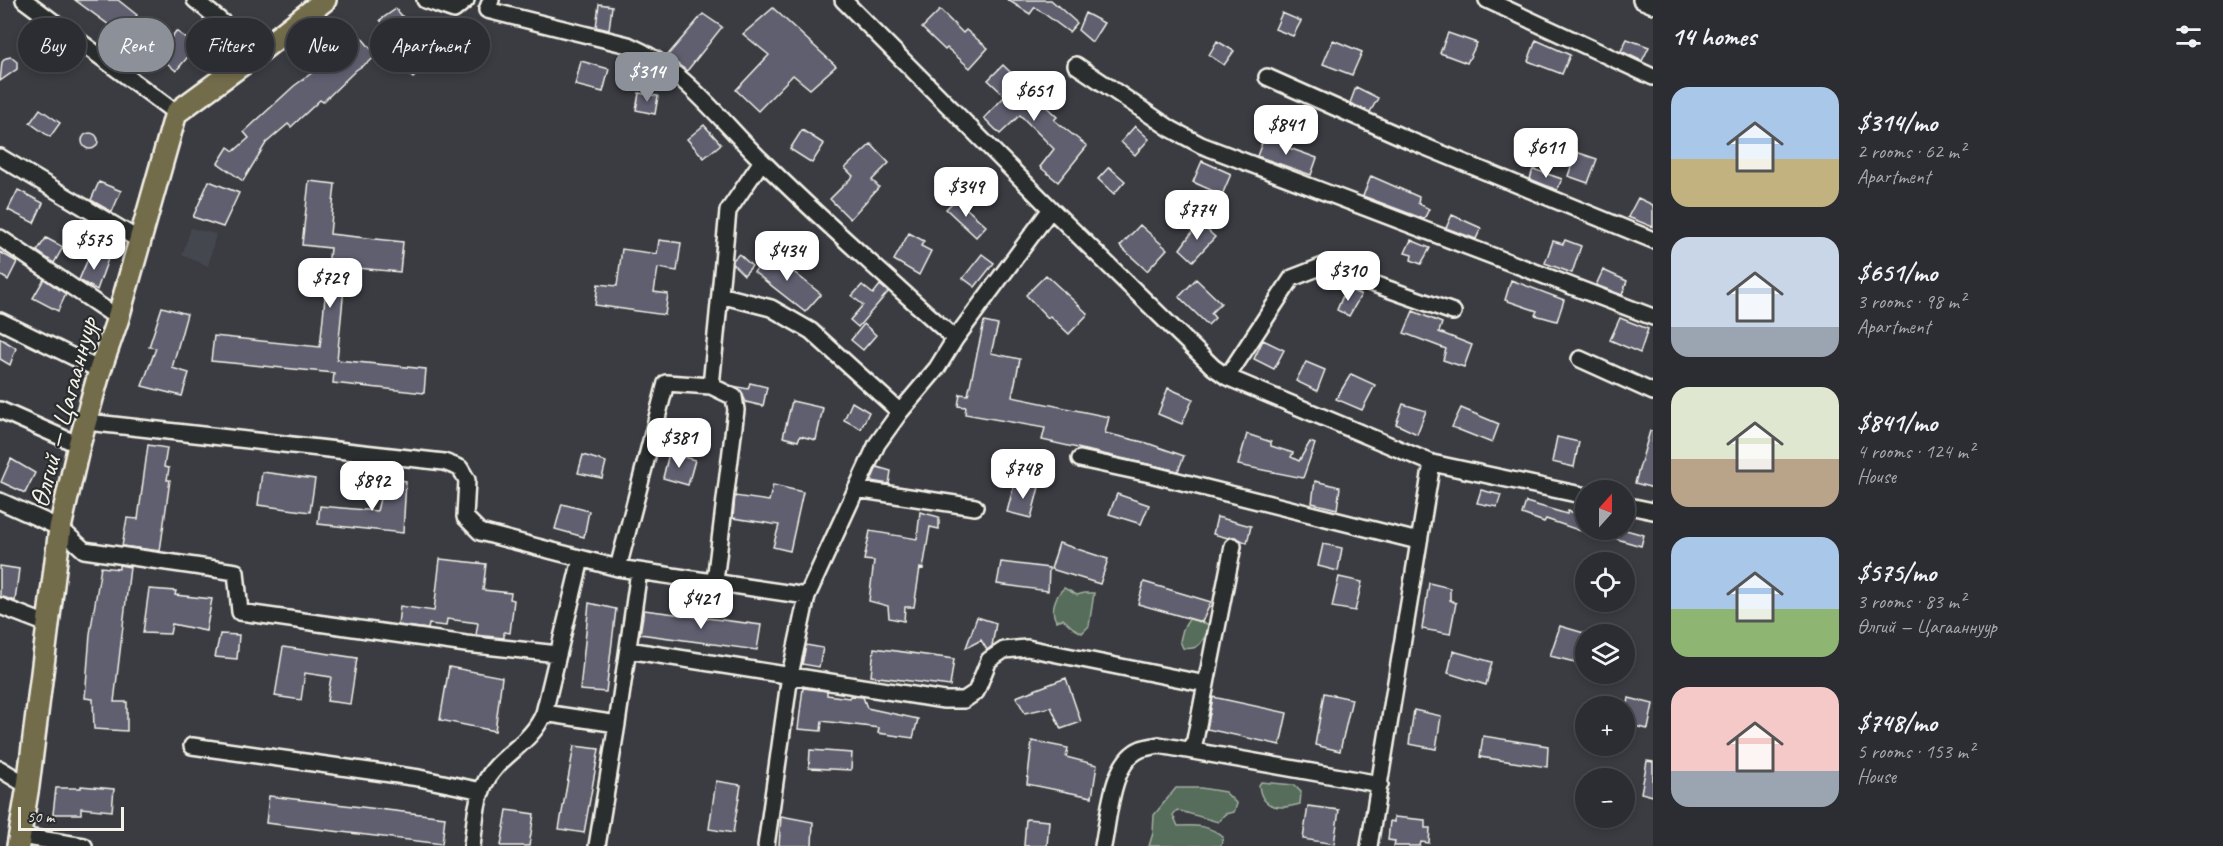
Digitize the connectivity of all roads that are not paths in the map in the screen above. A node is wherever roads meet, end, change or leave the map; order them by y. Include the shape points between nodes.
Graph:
1 (24, 0) edge
2 (195, 0) edge
3 (325, 0) edge
4 (425, 0) edge
5 (466, 0) edge
6 (491, 0) edge
7 (843, 0) edge
8 (1487, 0) edge
9 (1641, 0) edge
10 (1653, 5) edge
11 (217, 18) edge
12 (274, 40) edge
13 (1076, 65) dead end
14 (232, 72) edge
15 (1653, 76) edge
16 (1267, 77) dead end
17 (176, 113) junction
18 (0, 157) edge
19 (762, 161) junction
20 (1051, 209) junction
21 (0, 238) edge
22 (139, 240) junction
23 (1653, 240) edge
24 (720, 295) junction
25 (1453, 312) dead end
26 (1653, 317) edge
27 (118, 318) junction
28 (0, 321) edge
29 (955, 339) junction
30 (1580, 359) dead end
31 (100, 370) junction
32 (1227, 377) junction
33 (711, 386) junction
34 (1653, 392) edge
35 (0, 410) edge
36 (900, 412) junction
37 (87, 422) junction
38 (79, 445) junction
39 (1080, 459) dead end
40 (1432, 463) junction
41 (856, 489) junction
42 (1575, 494) edge
43 (0, 501) edge
44 (975, 507) dead end
45 (1635, 507) edge
46 (1653, 511) edge
47 (60, 528) junction
48 (1418, 541) junction
49 (1233, 546) dead end
50 (581, 560) junction
51 (618, 568) junction
52 (639, 571) junction
53 (715, 581) junction
54 (807, 596) junction
55 (0, 606) edge
56 (47, 624) junction
57 (628, 650) junction
58 (558, 654) junction
59 (790, 675) junction
60 (1206, 684) junction
61 (544, 713) junction
62 (617, 724) junction
63 (192, 746) dead end
64 (1193, 750) junction
65 (0, 769) edge
66 (1380, 784) junction
67 (28, 786) junction
68 (482, 791) junction
69 (19, 841) edge
70 (84, 846) edge
71 (472, 846) edge
72 (597, 846) edge
73 (766, 846) edge
74 (1103, 846) edge
75 (1369, 846) edge

1 - 17 street
2 - 11 street
3 - 12 highway
4 - 5 street via 454,10
6 - 19 street via 487,10 647,53 681,78
7 - 20 street
8 - 15 street
9 - 10 street
13 - 26 street via 1200,145
14 - 17 highway
16 - 23 street
17 - 22 highway, Өлгий — Цагааннуур
18 - 22 street
19 - 24 street via 728,211
19 - 29 street
20 - 29 street
20 - 32 street
21 - 27 street
22 - 27 highway, Өлгий — Цагааннуур
24 - 33 street
24 - 36 street via 771,308 811,331
25 - 32 street via 1323,266 1292,278
27 - 31 highway, Өлгий — Цагааннуур
28 - 31 street
29 - 36 street via 938,368
30 - 34 street
31 - 37 highway, Өлгий — Цагааннуур
32 - 40 street
33 - 51 street via 666,383
33 - 53 street via 734,397 736,410
35 - 38 street
36 - 41 street via 877,444
37 - 38 highway, Өлгий — Цагааннуур
37 - 50 street via 444,462 460,468 467,480 465,518 480,532
38 - 47 highway, Өлгий — Цагааннуур
39 - 48 street
40 - 42 street
40 - 48 street
41 - 44 street
41 - 54 street
43 - 47 street
45 - 46 street
47 - 56 highway, Өлгий — Цагааннуур
47 - 58 street via 84,550 236,572 240,612
48 - 66 street
49 - 60 street
50 - 51 street
50 - 58 street
51 - 52 street
52 - 53 street
52 - 57 street
53 - 54 street
54 - 59 street
55 - 56 street
56 - 67 highway, Өлгий — Цагааннуур
57 - 59 street
57 - 62 street
58 - 61 street
59 - 60 street via 964,700 976,692 988,660 1004,650 1027,648
59 - 73 street
60 - 64 street
61 - 62 street
61 - 68 street via 538,727 485,781
62 - 72 street
63 - 68 street via 419,778
64 - 66 street
64 - 74 street via 1159,745 1140,749 1128,757 1117,773
65 - 67 street
66 - 75 street
67 - 69 highway, Өлгий — Цагааннуур
68 - 71 street
69 - 70 street

